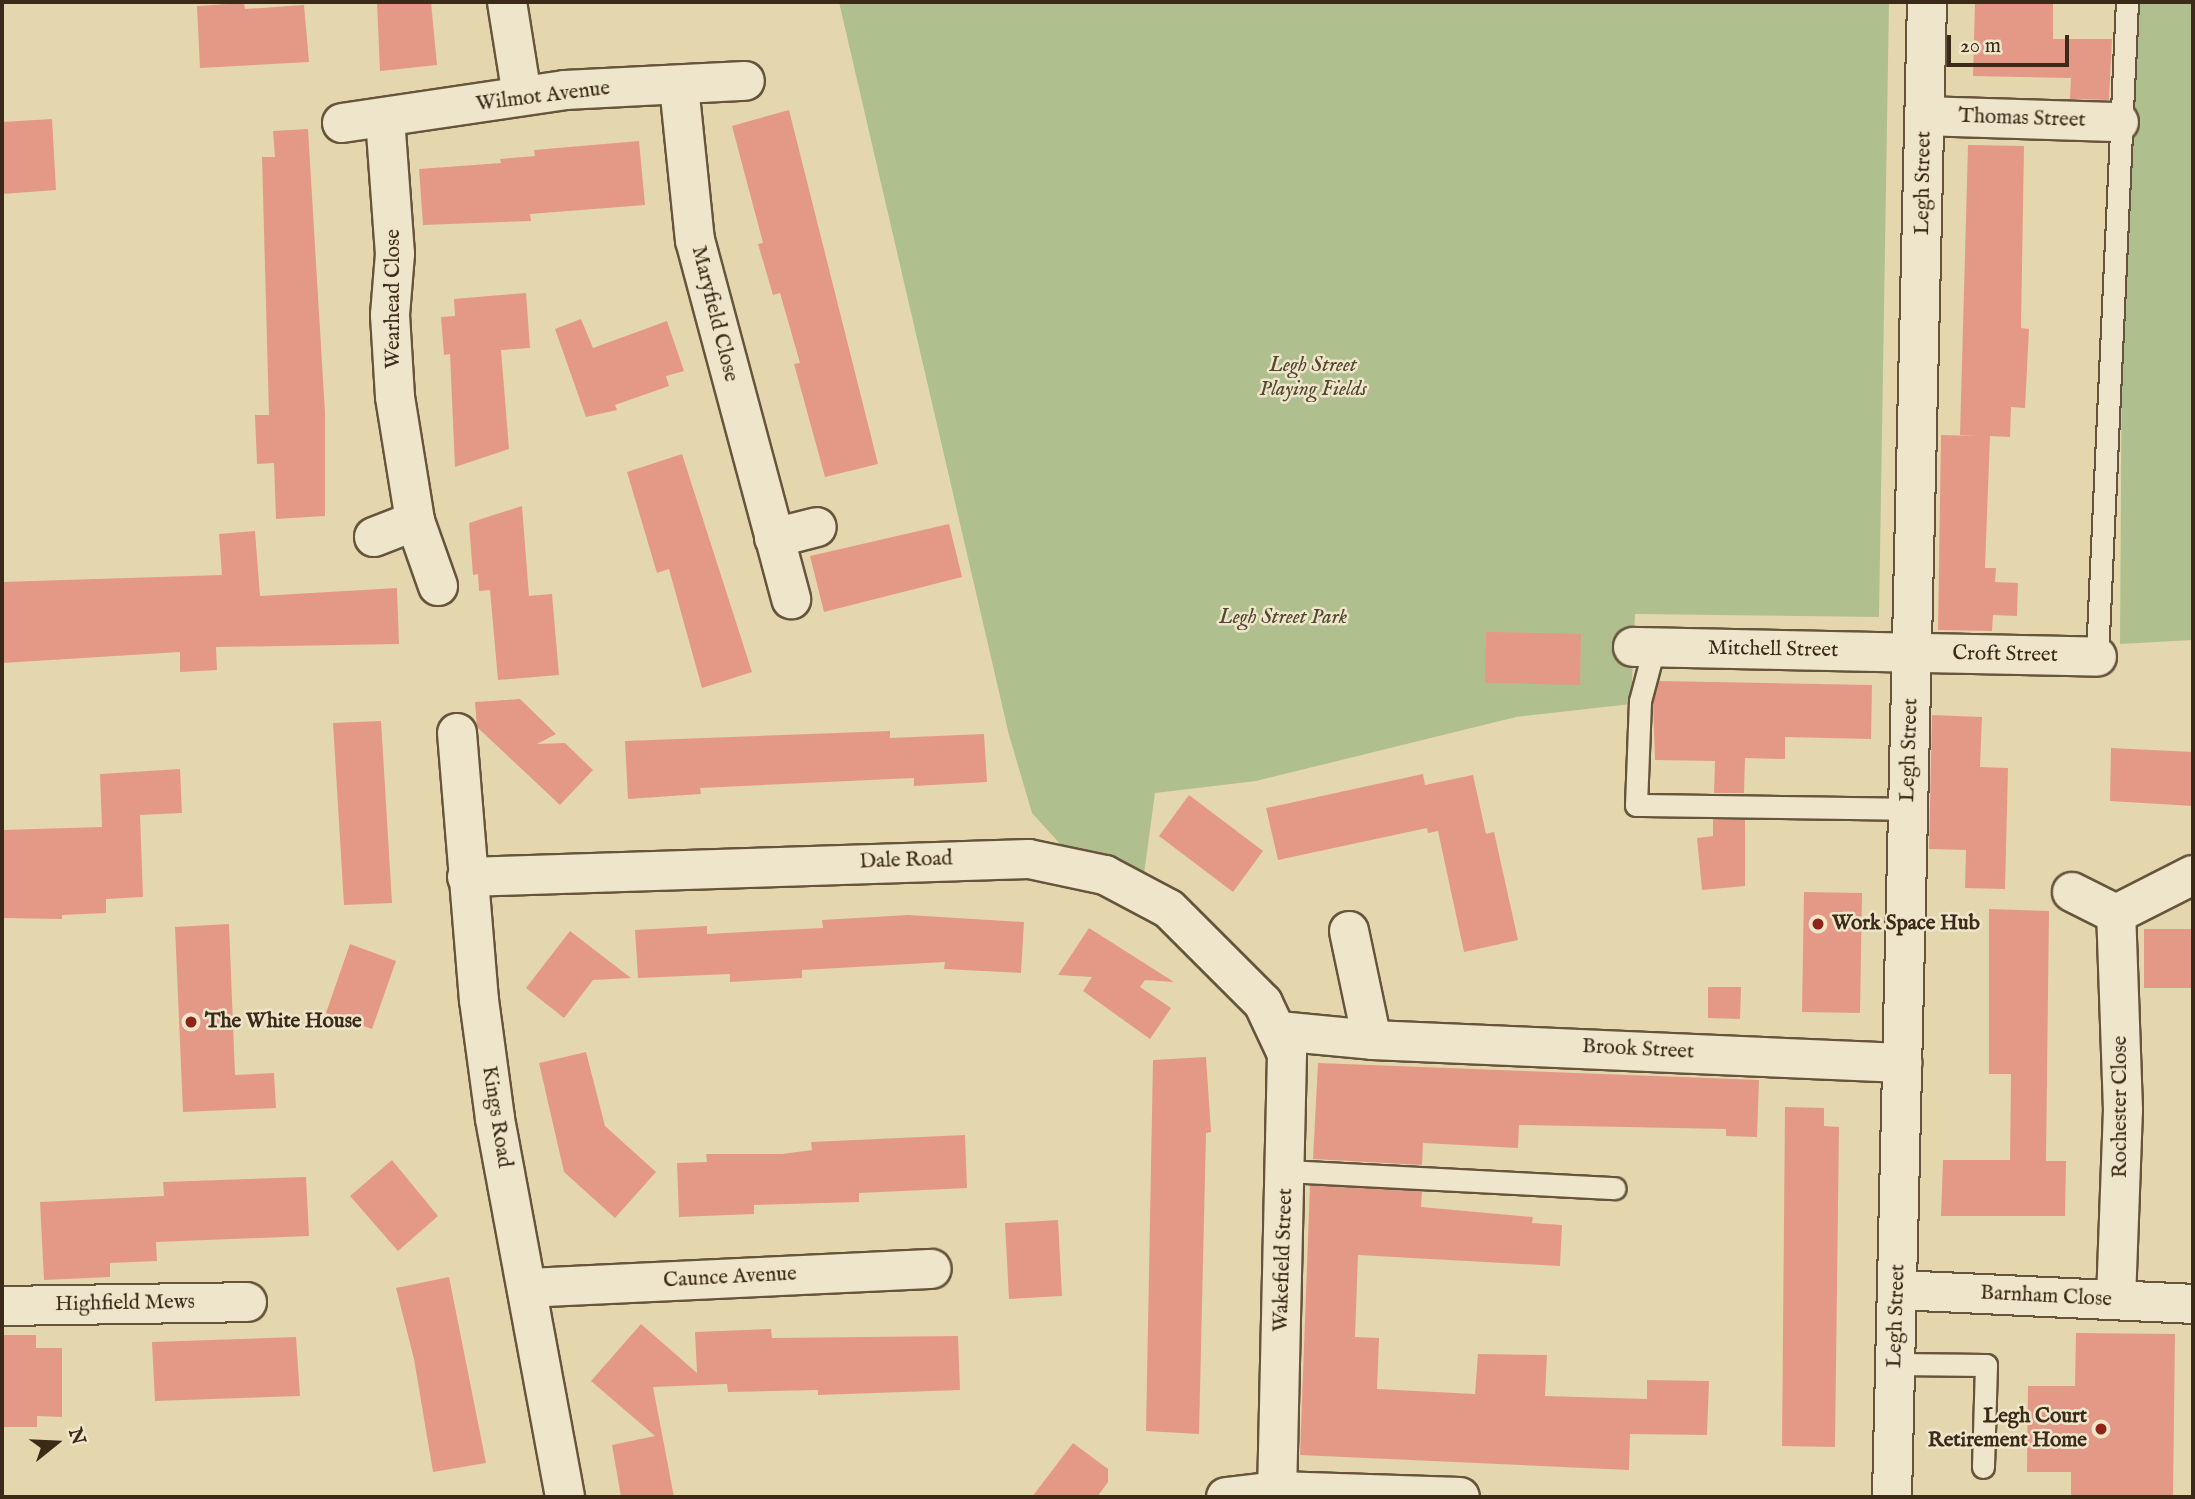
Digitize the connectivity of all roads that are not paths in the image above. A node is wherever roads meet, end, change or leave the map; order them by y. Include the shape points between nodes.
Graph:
1 (507, 2) edge
2 (1927, 2) edge
3 (2127, 2) edge
4 (745, 81) dead end
5 (679, 86) junction
6 (522, 96) junction
7 (1925, 116) junction
8 (385, 118) junction
9 (2119, 122) junction
10 (342, 123) dead end
11 (415, 521) junction
12 (817, 527) dead end
13 (374, 537) dead end
14 (774, 538) junction
15 (438, 586) dead end
16 (791, 599) dead end
17 (1644, 647) joint
18 (1913, 653) junction
19 (2097, 657) joint
20 (457, 733) dead end
21 (1908, 809) junction
22 (2193, 876) edge
23 (467, 877) junction
24 (2072, 892) dead end
25 (2116, 914) junction
26 (1349, 931) dead end
27 (1279, 1031) junction
28 (1372, 1040) junction
29 (1903, 1063) junction
30 (1287, 1171) junction
31 (1615, 1188) dead end
32 (932, 1269) dead end
33 (527, 1288) junction
34 (1898, 1290) junction
35 (2116, 1300) junction
36 (247, 1302) dead end
37 (2193, 1304) edge
38 (2, 1306) edge
39 (1896, 1364) junction
40 (1983, 1466) dead end
41 (1277, 1491) junction
42 (565, 1497) edge
43 (1226, 1497) edge
44 (1460, 1497) edge
45 (1892, 1497) edge

1 - 6 street
2 - 7 street, Legh Street
3 - 9 lane
4 - 5 street, Wilmot Avenue
5 - 6 street, Wilmot Avenue
5 - 14 street, Maryfield Close via 695,240
6 - 8 street, Wilmot Avenue
7 - 9 street, Thomas Street
7 - 18 street, Legh Street
8 - 10 street, Wilmot Avenue
8 - 11 street, Wearhead Close via 395,254 390,315 395,397
9 - 19 lane
11 - 13 street
11 - 15 street, Wearhead Close
12 - 14 street
14 - 16 street, Maryfield Close
17 - 18 street, Mitchell Street
17 - 21 lane via 1636,805
18 - 19 street, Croft Street
18 - 21 street, Legh Street
20 - 23 street, Kings Road
21 - 29 street, Legh Street
22 - 25 street
23 - 27 street, Dale Road via 986,858 1071,866 1105,875 1169,909 1262,1003
23 - 33 street, Kings Road via 495,1119
24 - 25 street
25 - 35 street, Rochester Close via 2123,1048
26 - 28 street
27 - 28 street, Brook Street
27 - 30 street, Wakefield Street via 1287,1054
28 - 29 street, Brook Street
29 - 34 street, Legh Street
30 - 31 lane
30 - 41 street, Wakefield Street
32 - 33 street, Caunce Avenue
33 - 42 street, Kings Road
34 - 35 street, Barnham Close
34 - 39 street, Legh Street
35 - 37 street, Barnham Close
36 - 38 street, Highfield Mews
39 - 40 lane via 1986,1365
39 - 45 street, Legh Street
41 - 43 street
41 - 44 street

